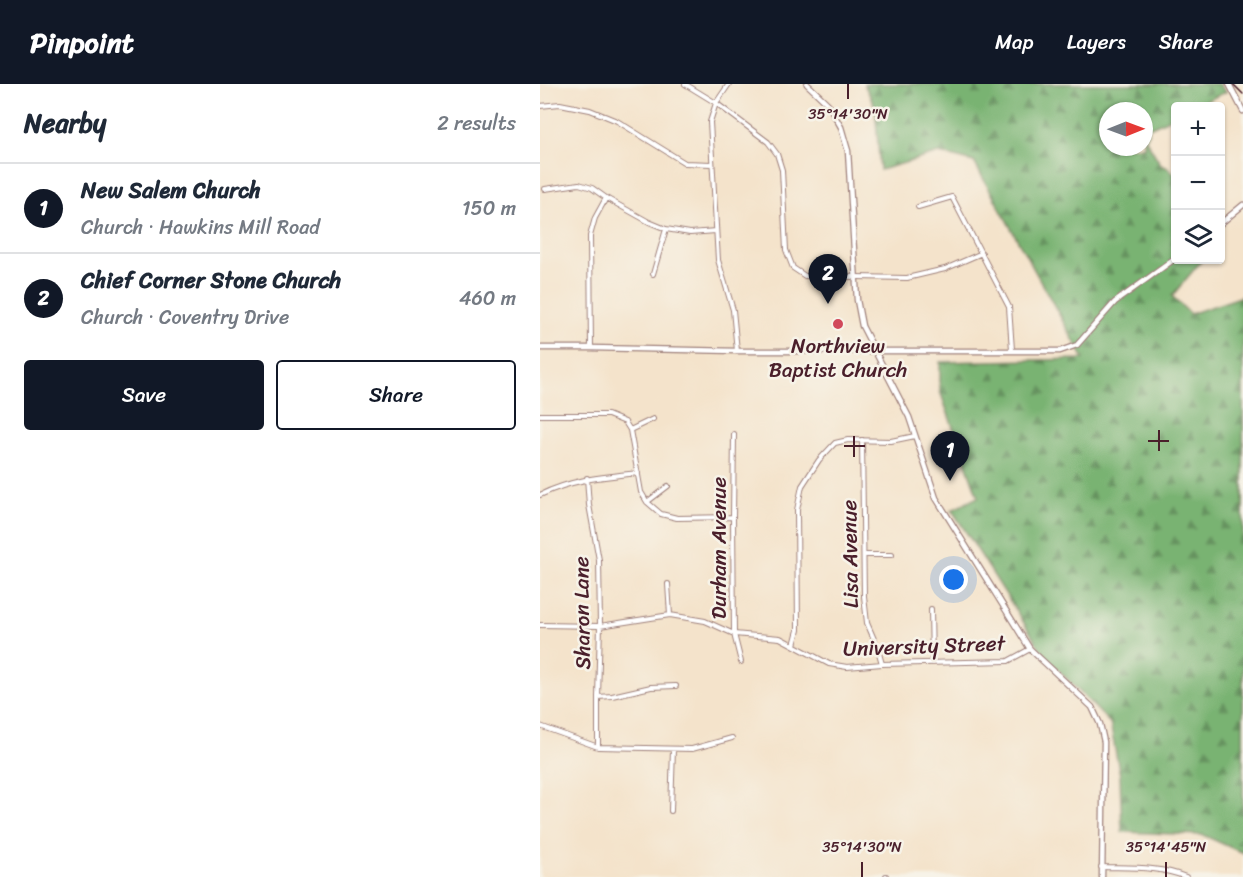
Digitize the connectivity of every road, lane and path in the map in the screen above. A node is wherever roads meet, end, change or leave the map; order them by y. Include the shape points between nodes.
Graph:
1 (685, 84) edge
2 (729, 84) edge
3 (807, 84) edge
4 (1229, 84) edge
5 (716, 103) junction
6 (540, 106) edge
7 (1243, 111) edge
8 (712, 164) junction
9 (545, 189) dead end
10 (606, 198) junction
11 (1243, 205) edge
12 (918, 207) dead end
13 (1225, 221) edge
14 (666, 229) junction
15 (716, 231) junction
16 (982, 253) junction
17 (1171, 262) edge
18 (653, 274) dead end
19 (856, 278) junction
20 (540, 348) edge
21 (591, 348) junction
22 (1012, 350) junction
23 (737, 351) junction
24 (876, 352) junction
25 (540, 415) edge
26 (653, 419) dead end
27 (630, 430) junction
28 (734, 434) dead end
29 (915, 436) junction
30 (862, 440) junction
31 (638, 473) junction
32 (587, 478) junction
33 (668, 486) dead end
34 (540, 495) edge
35 (647, 502) junction
36 (733, 517) junction
37 (864, 555) junction
38 (892, 555) dead end
39 (668, 584) dead end
40 (931, 609) dead end
41 (670, 615) junction
42 (540, 625) edge
43 (600, 626) junction
44 (734, 634) junction
45 (794, 645) junction
46 (1030, 650) junction
47 (741, 662) dead end
48 (932, 663) junction
49 (882, 664) junction
50 (676, 686) dead end
51 (598, 697) junction
52 (540, 726) edge
53 (732, 738) dead end
54 (598, 747) junction
55 (673, 749) junction
56 (671, 811) dead end
57 (1101, 867) junction
58 (1102, 877) edge
59 (1186, 877) edge

1 - 5 street
2 - 5 street
3 - 19 street via 828,104 848,151
4 - 7 street
5 - 8 street via 710,122
5 - 19 street via 768,142 777,154 782,170 786,250 793,268 805,276
6 - 8 street via 560,104 590,110 617,121 686,164
8 - 15 street
9 - 10 street via 579,184
10 - 14 street
10 - 21 street via 590,236
11 - 13 street
12 - 16 street via 952,197
14 - 15 street via 690,233
14 - 18 street
15 - 23 street via 718,260 733,310
16 - 19 street via 945,269 907,278
16 - 22 street via 1009,307
17 - 22 street via 1115,302 1077,345 1060,351
19 - 24 street via 862,326
20 - 21 street
21 - 23 street
22 - 24 street
23 - 24 street
24 - 29 street
25 - 27 street via 608,415 625,422
26 - 27 street
27 - 31 street
28 - 36 street, Durham Avenue
29 - 30 street via 891,441
29 - 46 street via 936,498
30 - 37 street, Lisa Avenue
30 - 45 street via 835,443 802,486 797,510 798,630
31 - 32 street
31 - 35 street
32 - 34 street
32 - 43 street, Sharon Lane via 599,560
33 - 35 street
35 - 36 street via 661,514 677,518
36 - 44 street, Durham Avenue
37 - 38 street
37 - 49 street, Lisa Avenue via 867,623
39 - 41 street
40 - 48 street
41 - 43 street, University Street
41 - 44 street, University Street via 705,621
42 - 43 street, University Street
43 - 51 street, Sharon Lane
44 - 45 street, University Street via 780,638
44 - 47 street, Durham Avenue
45 - 49 street, University Street via 829,664
46 - 48 street, University Street via 1008,661
46 - 57 street via 1092,707 1100,724 1104,741
48 - 49 street, University Street
50 - 51 street
51 - 54 street, Sharon Lane
52 - 54 street
53 - 55 street via 692,749
54 - 55 street
55 - 56 street
57 - 58 street
57 - 59 street via 1152,868

